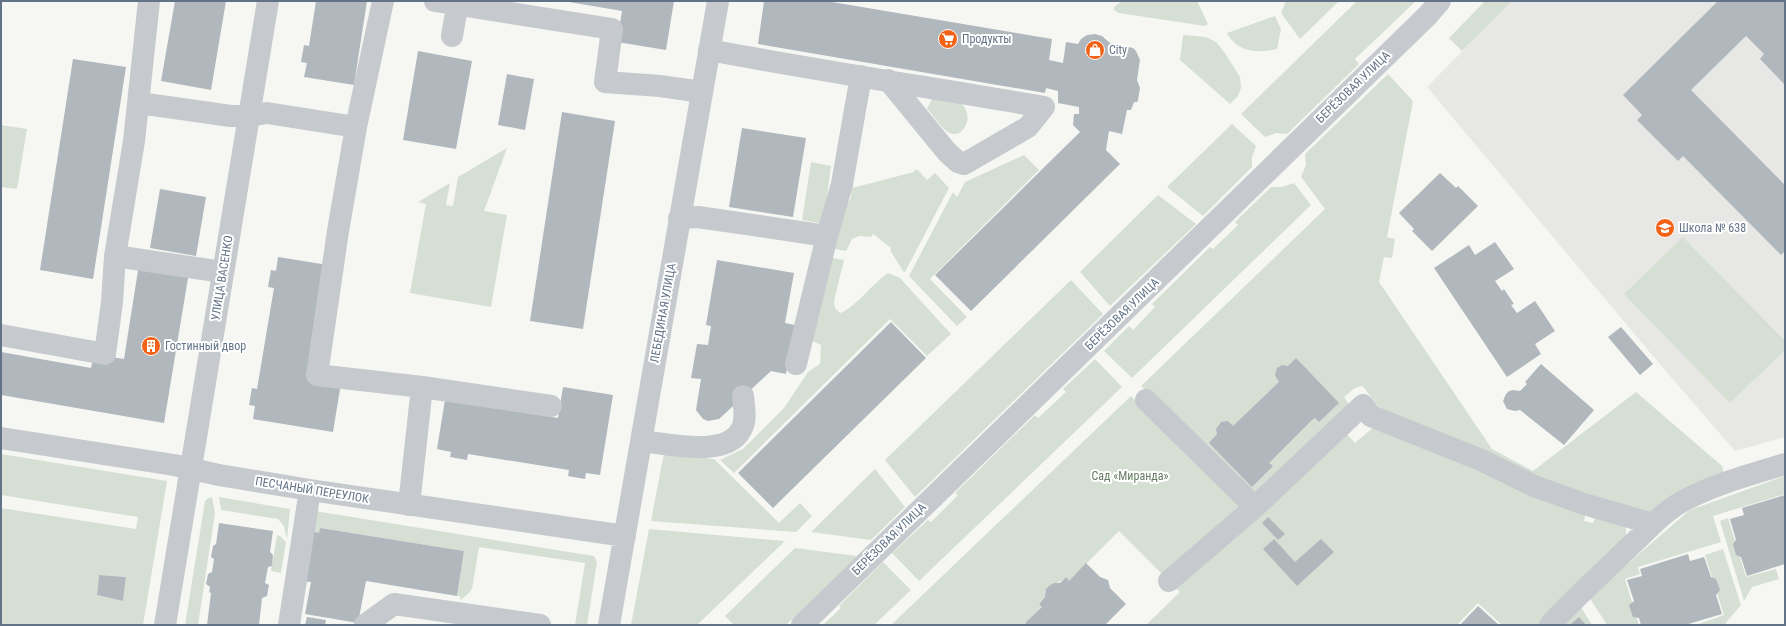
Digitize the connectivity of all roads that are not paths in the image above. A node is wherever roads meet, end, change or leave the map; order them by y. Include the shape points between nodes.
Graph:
1 (150, 1) edge
2 (268, 1) edge
3 (383, 1) edge
4 (435, 1) edge
5 (718, 1) edge
6 (1440, 1) edge
7 (458, 3) edge
8 (452, 36) dead end
9 (709, 50) junction
10 (861, 76) junction
11 (888, 80) junction
12 (702, 92) junction
13 (138, 103) junction
14 (249, 116) junction
15 (356, 128) junction
16 (679, 218) junction
17 (827, 236) junction
18 (115, 256) junction
19 (224, 272) junction
20 (1, 335) edge
21 (796, 364) dead end
22 (422, 387) junction
23 (743, 396) dead end
24 (1146, 400) dead end
25 (550, 406) dead end
26 (1, 438) edge
27 (642, 441) junction
28 (1785, 464) edge
29 (191, 469) junction
30 (310, 490) junction
31 (409, 505) junction
32 (1255, 507) junction
33 (1653, 524) junction
34 (625, 536) junction
35 (1169, 581) dead end
36 (165, 625) edge
37 (289, 625) edge
38 (365, 625) edge
39 (540, 625) edge
40 (609, 625) edge
41 (802, 625) edge
42 (1550, 625) edge

1 - 13 street
2 - 14 street, УЛИЦА ВАСЕНКО
3 - 15 street
4 - 7 street
5 - 9 street, ЛЕБЕДИНАЯ УЛИЦА
6 - 41 street, БЕРЁЗОВАЯ УЛИЦА
7 - 8 street
7 - 12 street via 612,29 605,82
9 - 10 street
9 - 12 street, ЛЕБЕДИНАЯ УЛИЦА
10 - 11 street
10 - 17 street via 842,184
11 - 11 street via 896,82 1044,107 1028,127 964,164 948,152
12 - 16 street, ЛЕБЕДИНАЯ УЛИЦА
13 - 14 street via 231,116
13 - 18 street
14 - 15 street via 267,113
14 - 19 street, УЛИЦА ВАСЕНКО
15 - 22 street via 317,375
16 - 17 street via 698,217
16 - 27 street, ЛЕБЕДИНАЯ УЛИЦА
17 - 21 street
18 - 19 street
18 - 20 street via 105,354
19 - 29 street, УЛИЦА ВАСЕНКО
22 - 25 street
22 - 31 street
23 - 27 street via 745,414 742,430 733,440 720,446 690,447
24 - 32 street
26 - 29 street, ПЕСЧАНЫЙ ПЕРЕУЛОК
27 - 34 street, ЛЕБЕДИНАЯ УЛИЦА
28 - 33 street via 1699,493 1678,504
29 - 30 street, ПЕСЧАНЫЙ ПЕРЕУЛОК
29 - 36 street, УЛИЦА ВАСЕНКО
30 - 31 street, ПЕСЧАНЫЙ ПЕРЕУЛОК
30 - 37 street
31 - 34 street, ПЕСЧАНЫЙ ПЕРЕУЛОК
32 - 33 street via 1363,405 1371,416 1481,460 1534,486
32 - 35 street
33 - 42 street
34 - 40 street, ЛЕБЕДИНАЯ УЛИЦА
38 - 39 street via 394,604

